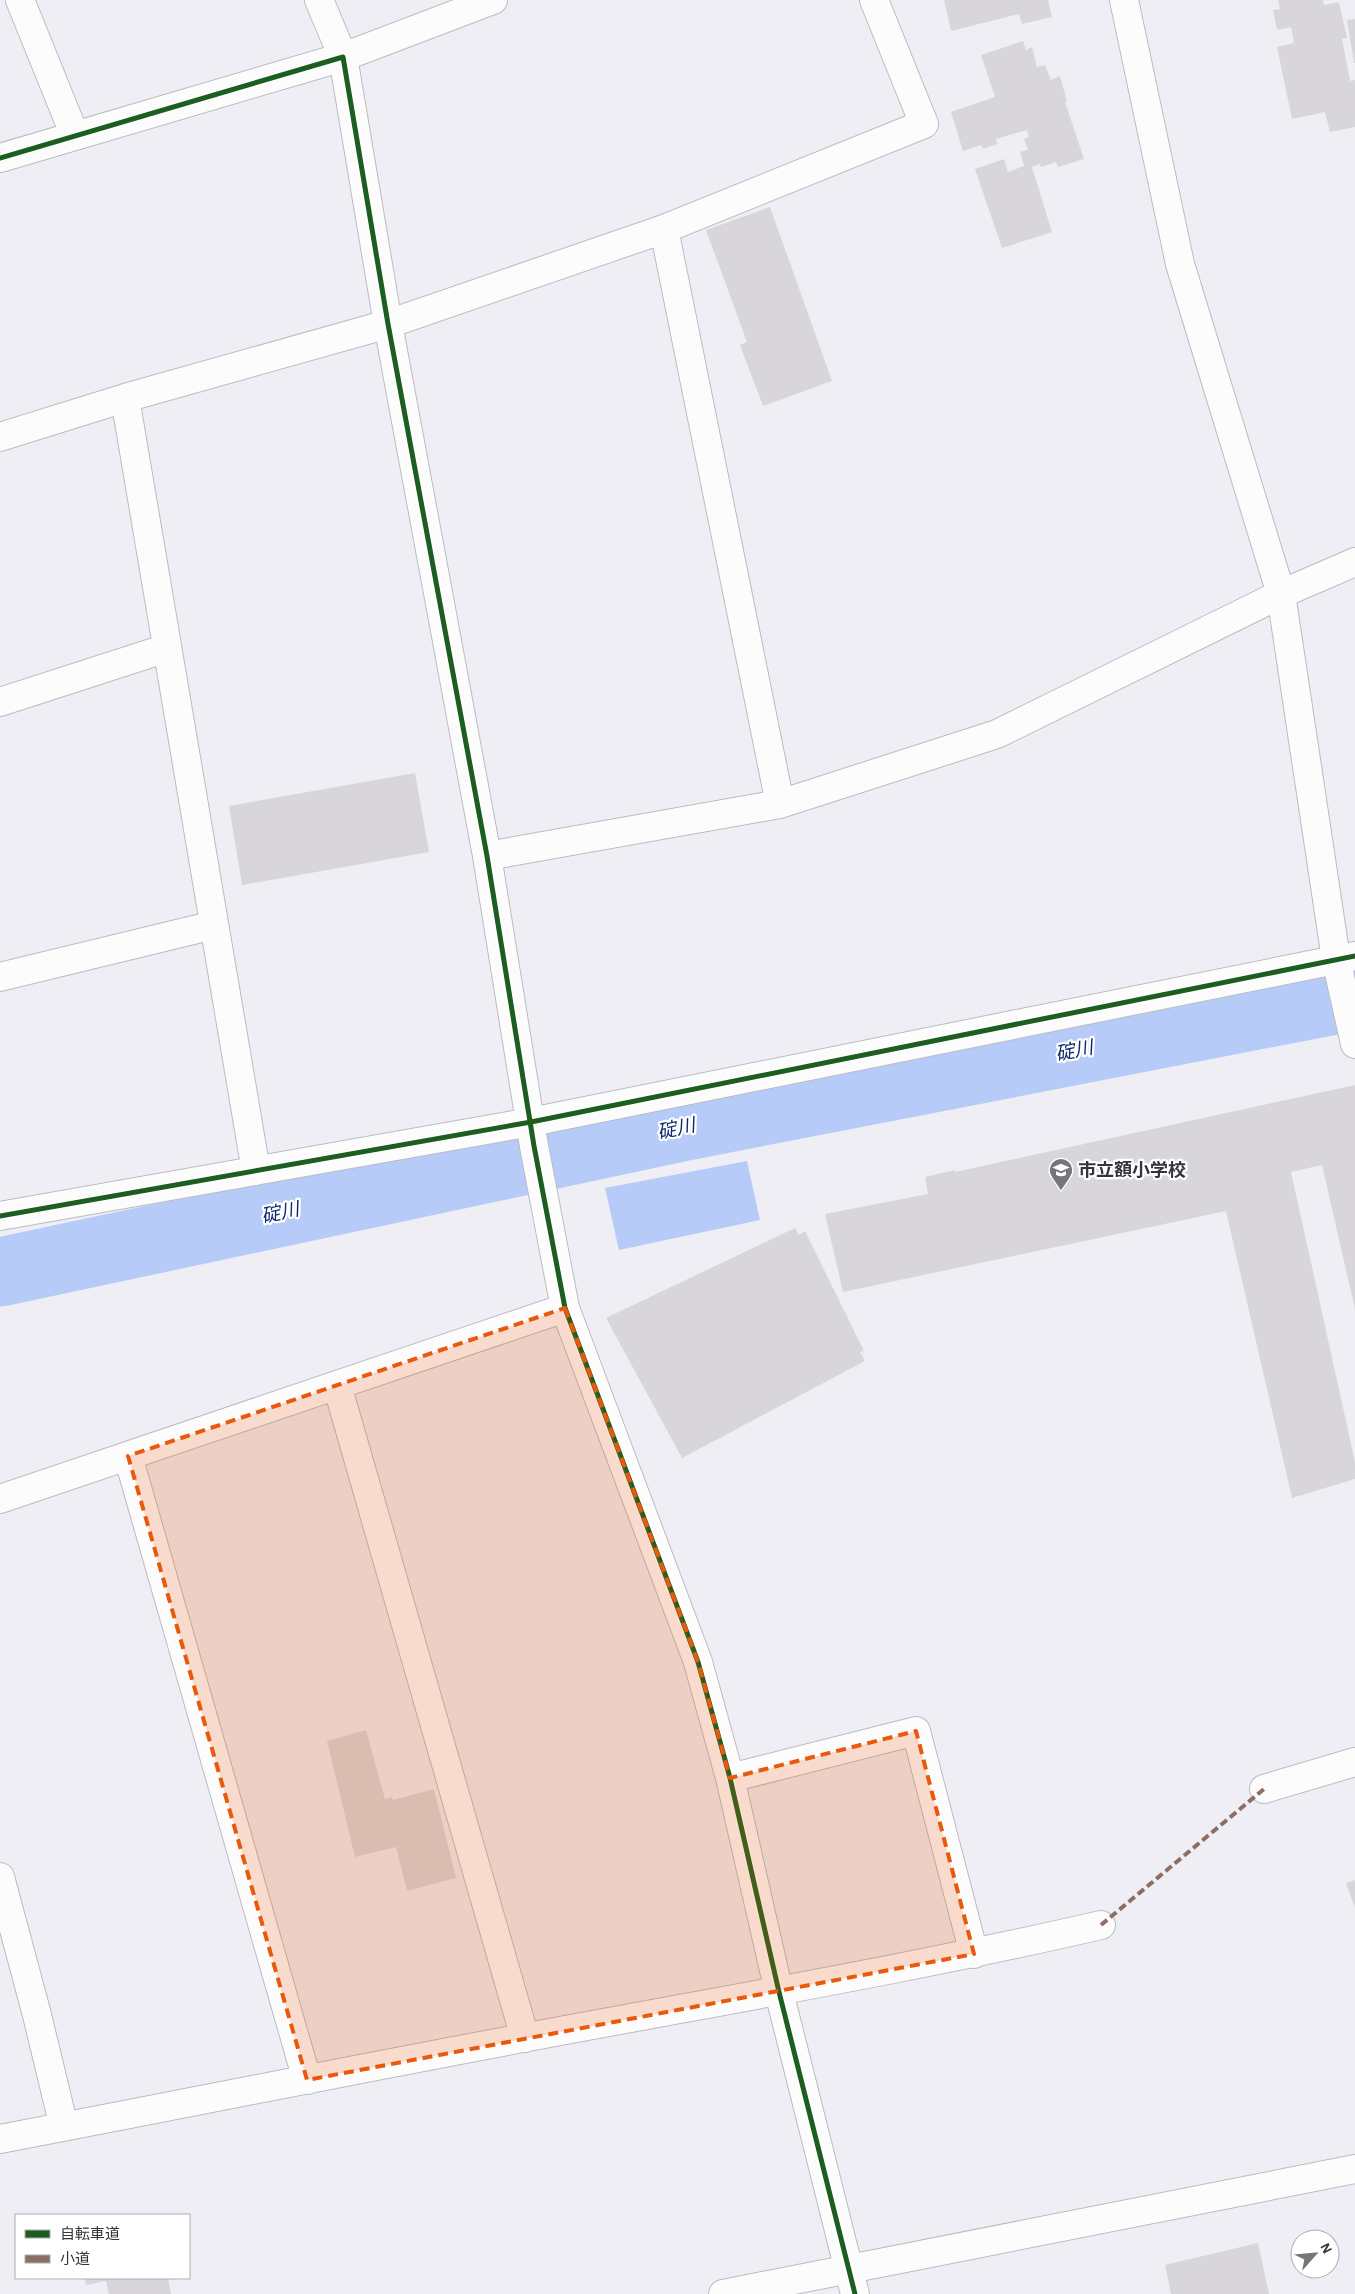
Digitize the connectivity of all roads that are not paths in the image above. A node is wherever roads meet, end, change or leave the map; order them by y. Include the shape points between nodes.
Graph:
1 (20, 0) edge
2 (319, 0) edge
3 (493, 0) edge
4 (874, 0) edge
5 (1124, 0) edge
6 (343, 57) junction
7 (75, 136) junction
8 (0, 158) edge
9 (664, 229) junction
10 (388, 324) junction
11 (125, 398) junction
12 (0, 437) edge
13 (1355, 562) edge
14 (1281, 594) junction
15 (167, 648) junction
16 (0, 702) edge
17 (780, 804) junction
18 (487, 856) junction
19 (214, 925) junction
20 (1344, 966) edge
21 (0, 977) edge
22 (1355, 1044) edge
23 (533, 1134) junction
24 (256, 1171) junction
25 (0, 1216) edge
26 (565, 1308) junction
27 (337, 1385) junction
28 (128, 1456) junction
29 (0, 1499) edge
30 (1355, 1762) edge
31 (730, 1778) junction
32 (1264, 1789) dead end
33 (0, 1877) edge
34 (1101, 1926) dead end
35 (974, 1954) junction
36 (779, 1992) junction
37 (525, 2038) junction
38 (307, 2080) junction
39 (64, 2127) junction
40 (0, 2139) edge
41 (1355, 2169) edge
42 (852, 2282) edge
43 (723, 2294) edge

1 - 7 street
2 - 6 street
3 - 6 street
4 - 9 street via 924,124
5 - 14 street via 1180,264
6 - 7 street
6 - 10 street
7 - 8 street
9 - 10 street
9 - 17 street
10 - 11 street
10 - 18 street
11 - 12 street
11 - 15 street
13 - 14 street
14 - 17 street via 997,734
14 - 20 street
15 - 16 street
15 - 19 street
17 - 18 street
18 - 23 street
19 - 21 street
19 - 24 street
20 - 22 street via 1348,1014
20 - 23 street
23 - 24 street
23 - 26 street
24 - 25 street
26 - 27 street
26 - 31 street via 698,1662
27 - 28 street
27 - 37 street
28 - 29 street
28 - 38 street
30 - 32 street
31 - 35 street via 916,1730
31 - 36 street
33 - 39 street
34 - 35 street
35 - 36 street
36 - 37 street
36 - 42 street
37 - 38 street
38 - 39 street
39 - 40 street
41 - 42 street
42 - 43 street

